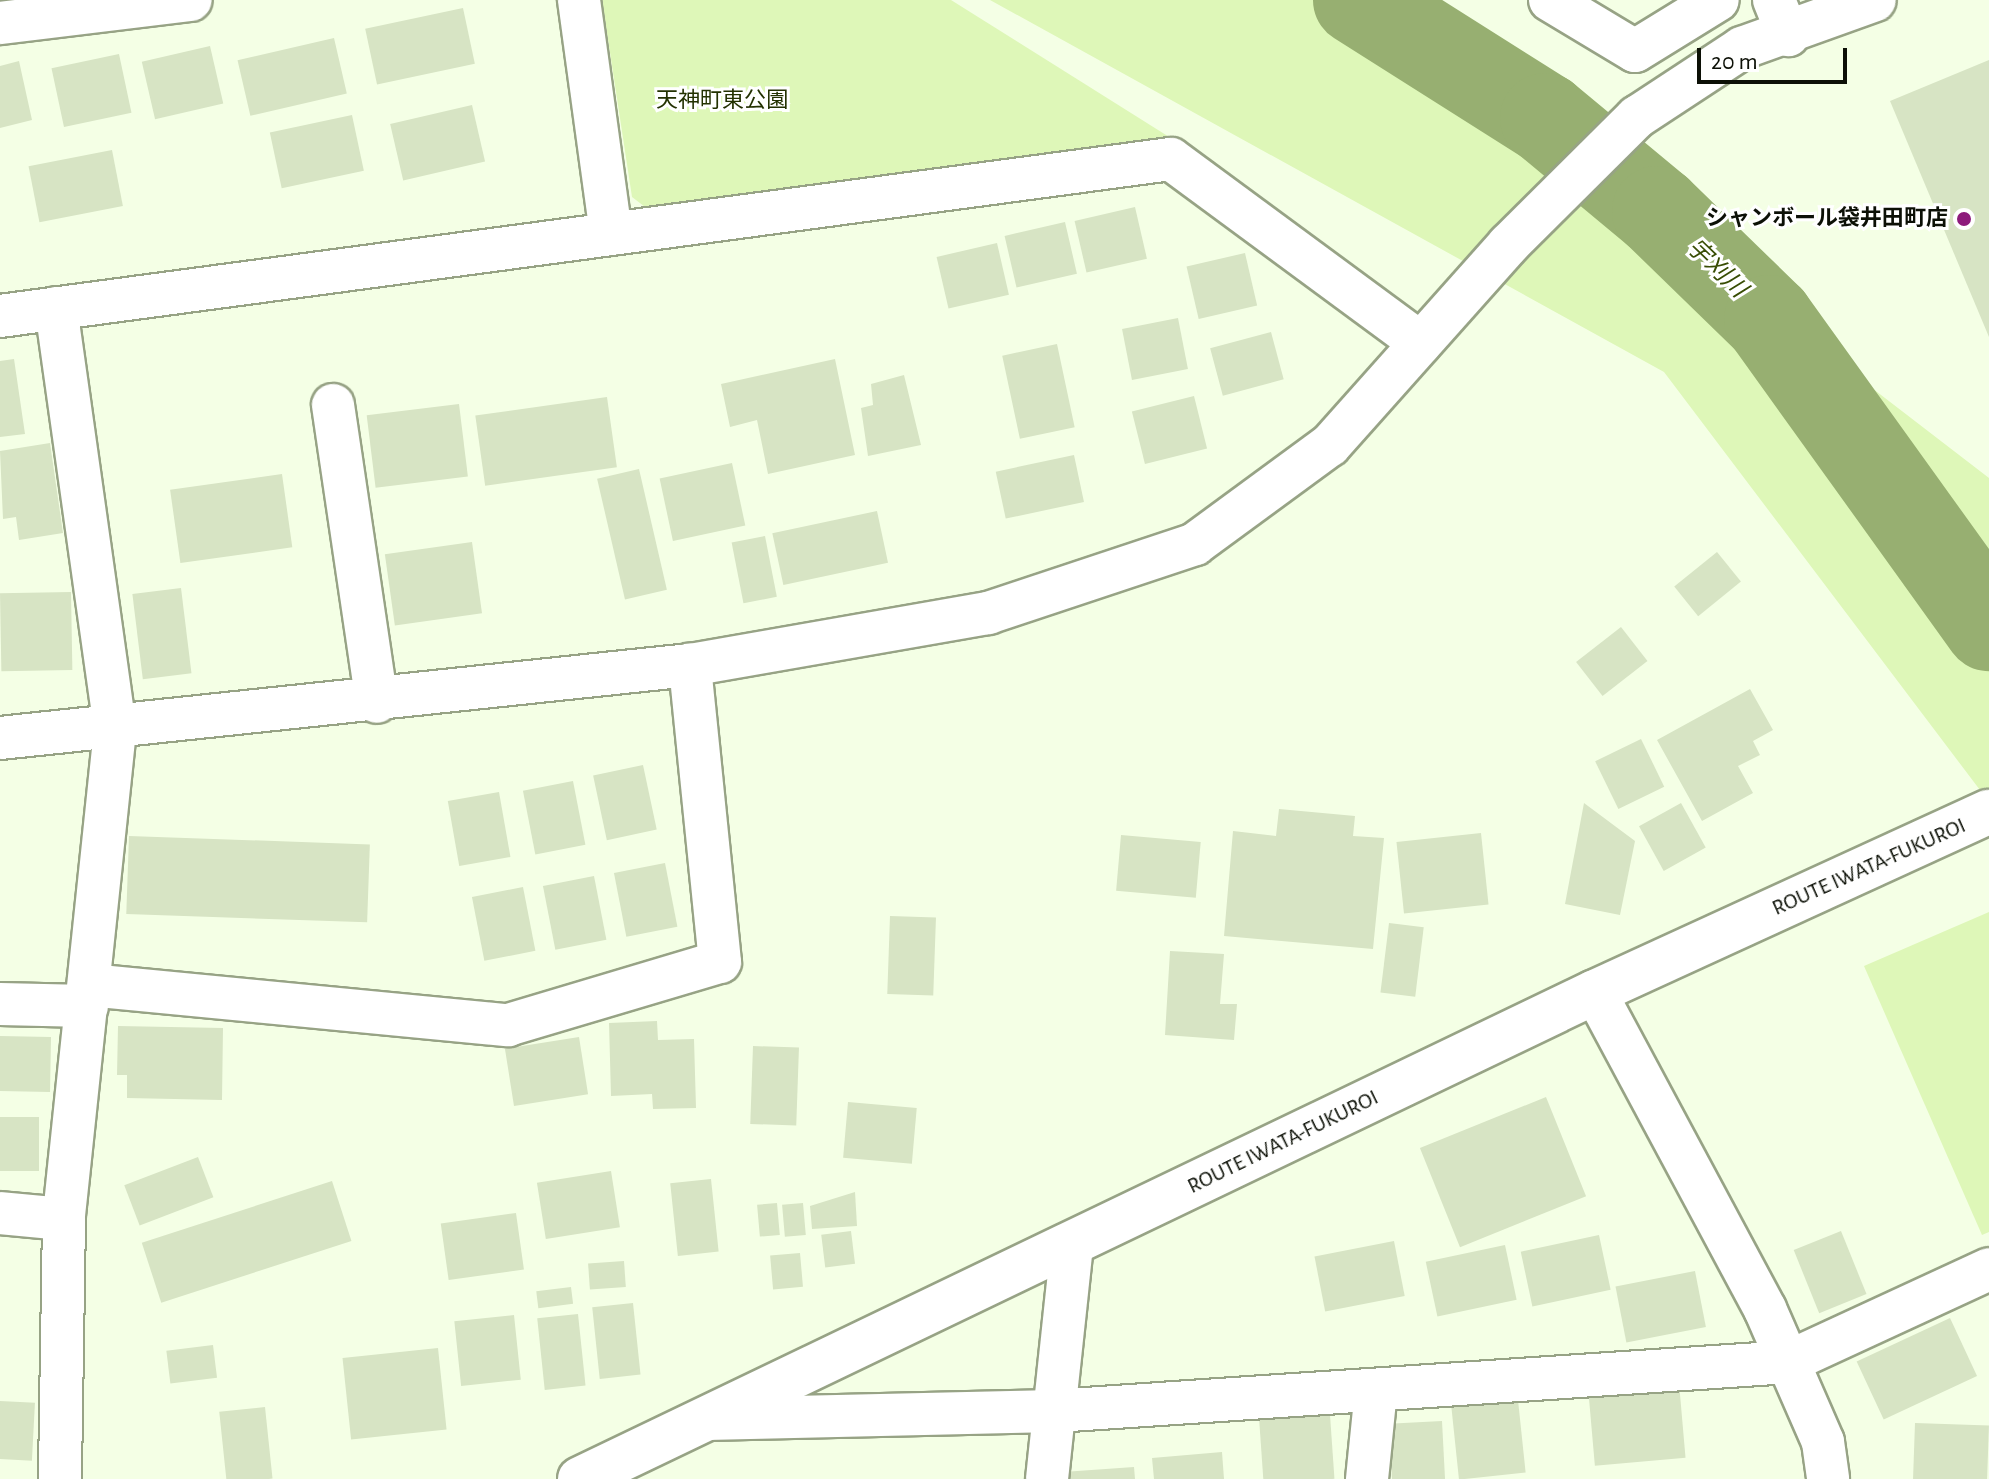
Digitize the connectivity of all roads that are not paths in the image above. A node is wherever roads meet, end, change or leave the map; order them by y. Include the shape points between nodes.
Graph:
1 (191, 0) edge
2 (579, 0) edge
3 (1550, 0) edge
4 (1718, 0) edge
5 (1875, 0) edge
6 (1781, 18) edge
7 (0, 23) edge
8 (611, 234) junction
9 (56, 308) junction
10 (0, 316) edge
11 (1421, 343) junction
12 (333, 405) dead end
13 (690, 665) junction
14 (377, 702) junction
15 (115, 730) junction
16 (0, 738) edge
17 (1987, 813) edge
18 (1595, 992) junction
19 (88, 996) junction
20 (0, 1004) edge
21 (0, 1213) edge
22 (64, 1219) junction
23 (1072, 1244) junction
24 (1989, 1269) edge
25 (1788, 1362) junction
26 (1376, 1391) junction
27 (1055, 1411) junction
28 (706, 1419) junction
29 (60, 1479) edge
30 (580, 1479) edge
31 (1047, 1479) edge
32 (1367, 1479) edge
33 (1828, 1479) edge

1 - 7 street
2 - 8 street
3 - 4 street via 1635,51
5 - 6 street
6 - 11 street via 1637,117 1508,245
8 - 9 street
8 - 11 street via 1171,159
9 - 10 street
9 - 15 street
11 - 13 street via 1330,445 1195,544 988,613
12 - 14 street
13 - 14 street
13 - 19 street via 720,962 508,1025
14 - 15 street
15 - 16 street
15 - 19 street
17 - 18 main road, ROUTE IWATA-FUKUROI
18 - 23 main road, ROUTE IWATA-FUKUROI
18 - 25 street
19 - 20 street
19 - 22 street
21 - 22 street
22 - 29 street
23 - 27 street
23 - 28 main road, ROUTE IWATA-FUKUROI
24 - 25 street
25 - 26 street
25 - 33 street via 1823,1442
26 - 27 street
26 - 32 street
27 - 28 street
27 - 31 street
28 - 30 main road, ROUTE IWATA-FUKUROI

